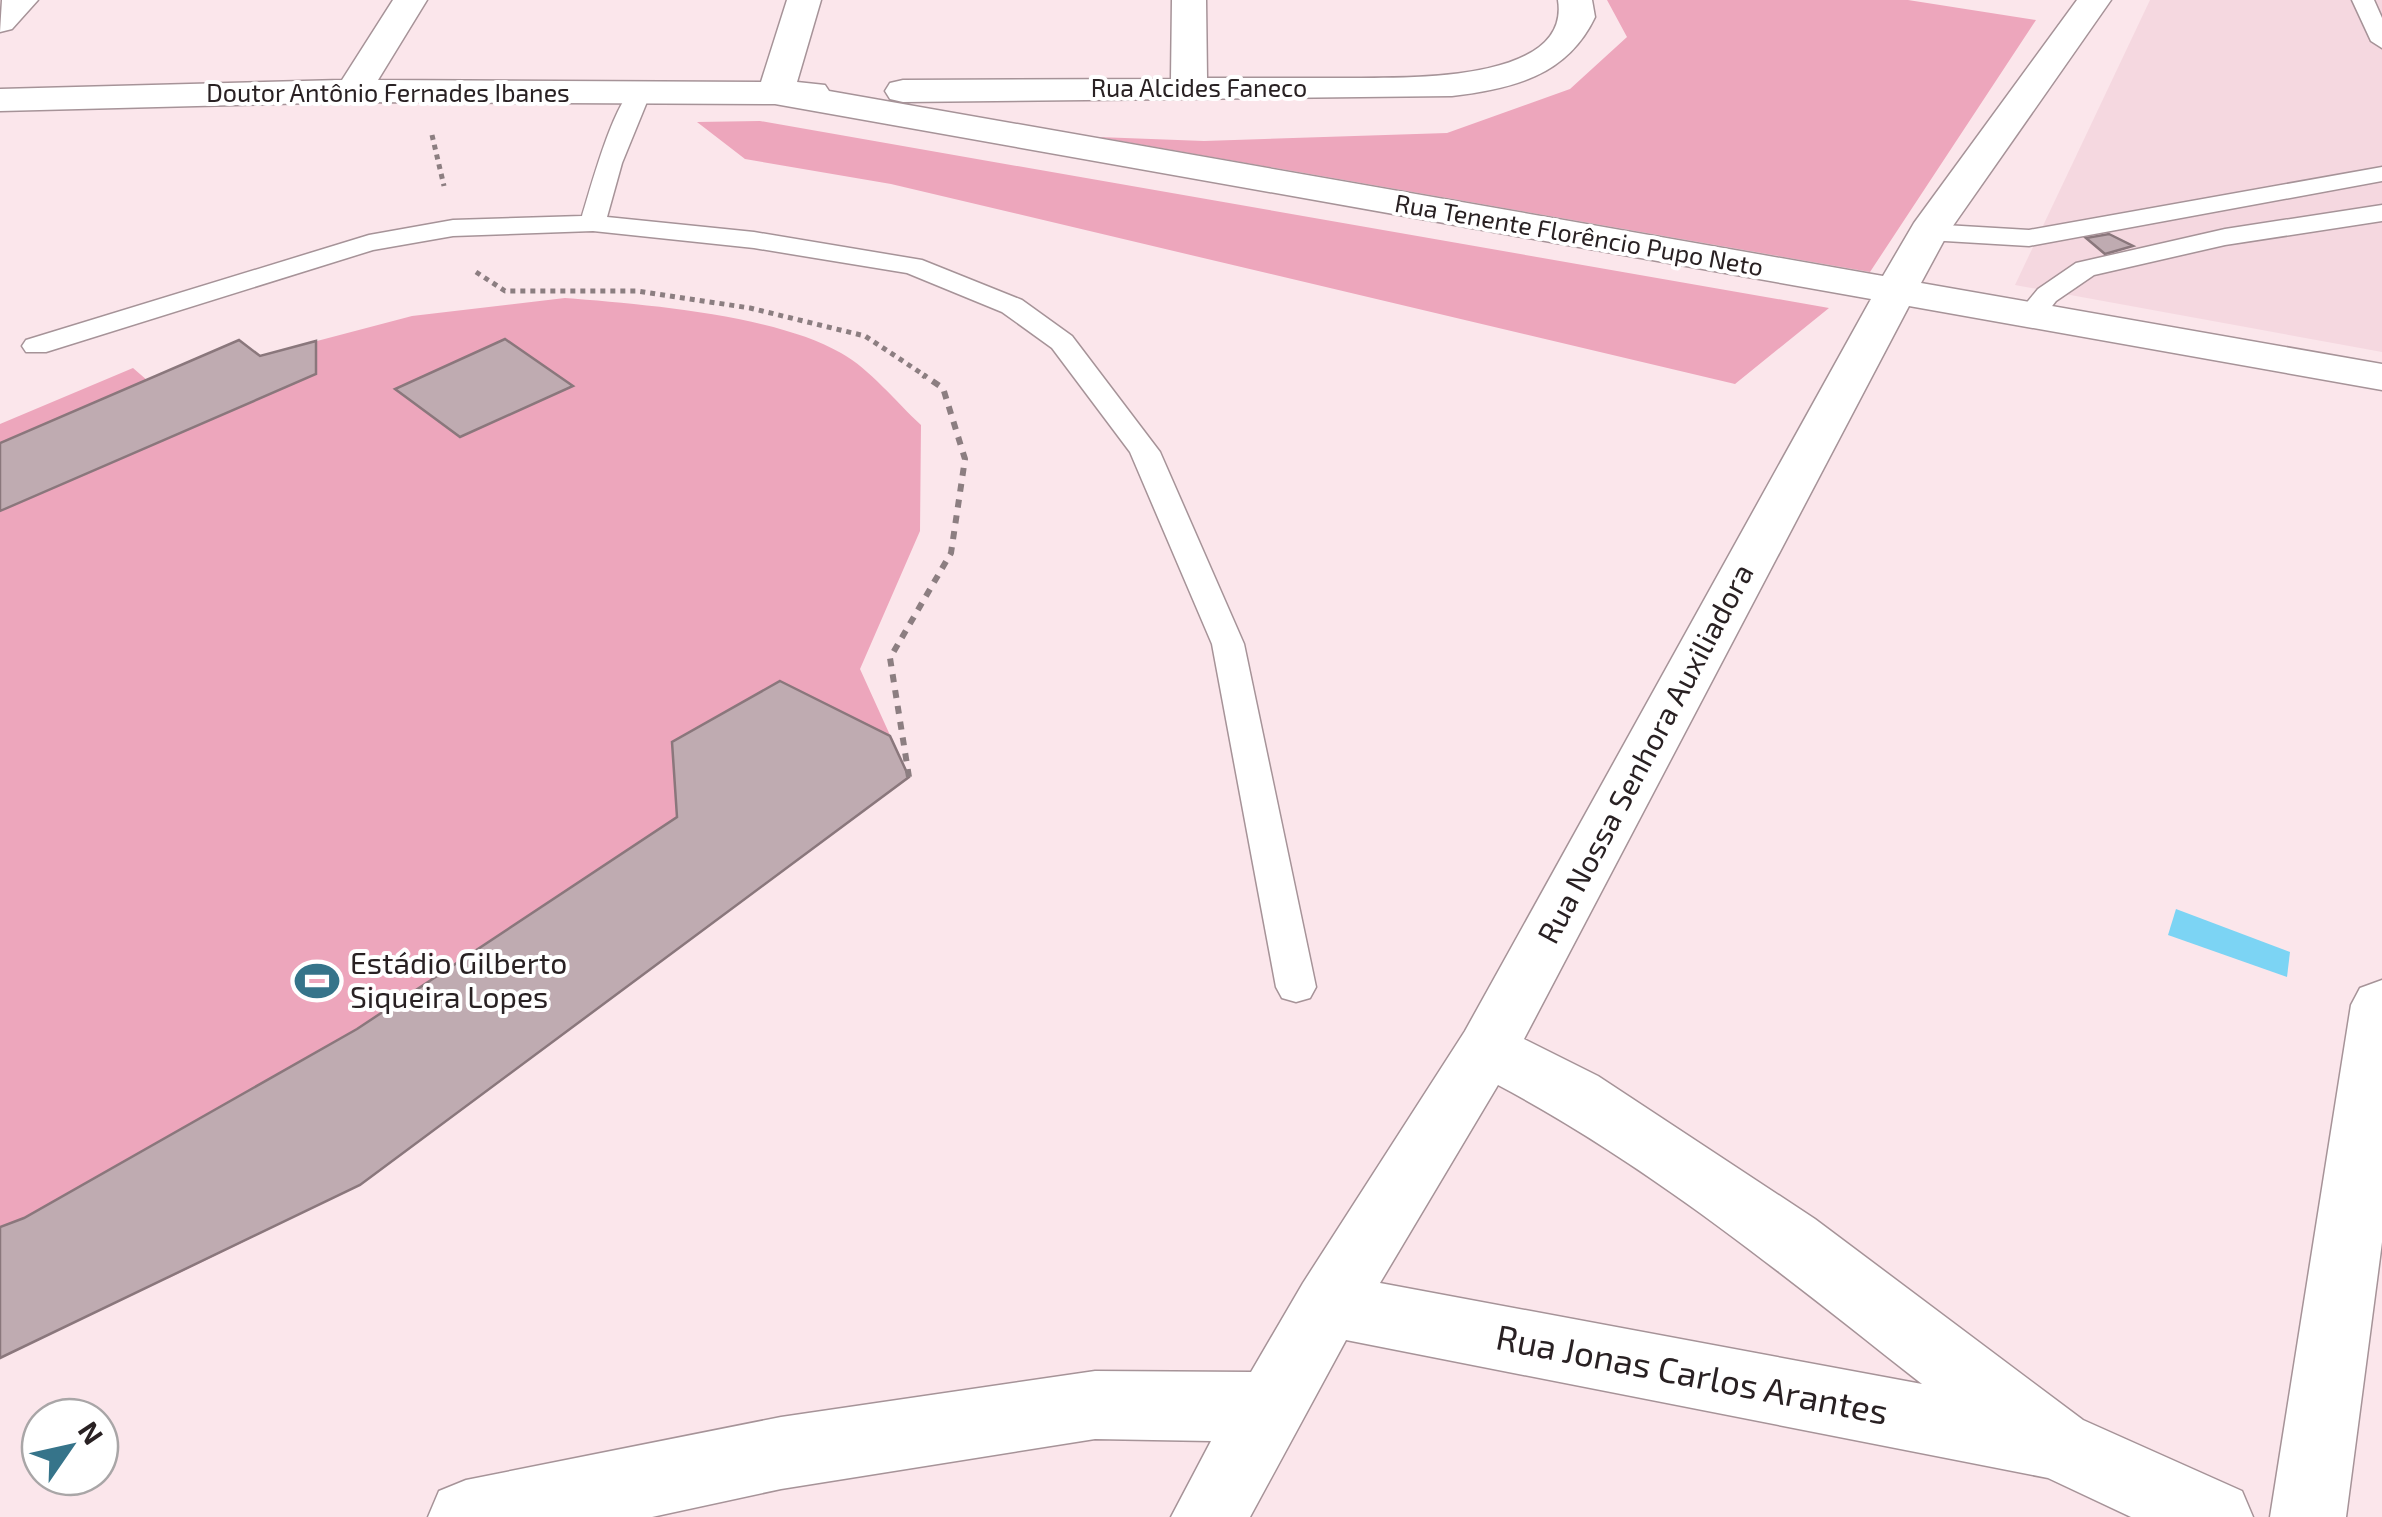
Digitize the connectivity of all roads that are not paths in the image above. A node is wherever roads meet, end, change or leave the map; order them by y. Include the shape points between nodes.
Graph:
1 (21, 0) edge
2 (410, 0) edge
3 (804, 0) edge
4 (1188, 0) edge
5 (1574, 0) edge
6 (2363, 0) edge
7 (2086, 1) edge
8 (0, 22) edge
9 (2382, 41) edge
10 (1189, 86) junction
11 (353, 91) junction
12 (639, 92) junction
13 (776, 94) junction
14 (0, 100) edge
15 (2382, 174) edge
16 (2382, 213) edge
17 (594, 223) junction
18 (1928, 232) junction
19 (1895, 290) junction
20 (2029, 317) junction
21 (36, 346) dead end
22 (2382, 377) edge
23 (1296, 987) dead end
24 (2382, 1005) edge
25 (1488, 1049) junction
26 (1328, 1305) junction
27 (1271, 1407) junction
28 (2057, 1445) junction
29 (466, 1517) edge
30 (1209, 1517) edge
31 (2215, 1517) edge
32 (2308, 1517) edge

1 - 8 street
2 - 11 street
3 - 13 street
4 - 10 street
5 - 10 street, Rua Alcides Faneco via 1578,17 1563,44 1524,70 1476,82 1413,88
6 - 9 lane
7 - 18 street, Rua Nossa Senhora Auxiliadora
10 - 13 street, Rua Alcides Faneco
11 - 12 street, Doutor Antônio Fernades Ibanes
11 - 14 street, Doutor Antônio Fernades Ibanes
12 - 13 street, Doutor Antônio Fernades Ibanes
12 - 17 lane
13 - 19 street, Rua Tenente Florêncio Pupo Neto
15 - 18 lane via 2029,238
16 - 20 lane via 2225,237 2085,269
17 - 21 lane via 453,228 369,244
17 - 23 lane via 914,266 1012,306 1062,342 1145,452 1228,644
18 - 19 street, Rua Nossa Senhora Auxiliadora
19 - 20 street, Rua Tenente Florêncio Pupo Neto
19 - 25 street, Rua Nossa Senhora Auxiliadora
20 - 22 street, Rua Tenente Florêncio Pupo Neto
24 - 32 street
25 - 26 street, Rua Nossa Senhora Auxiliadora
25 - 28 street, Rua Jonas Carlos Arantes via 1575,1095 1791,1240
26 - 27 street, Rua Nossa Senhora Auxiliadora
26 - 28 street, Rua Jonas Carlos Arantes
27 - 29 street via 1095,1405 780,1453
27 - 30 street, Rua Nossa Senhora Auxiliadora
28 - 31 street, Rua Jonas Carlos Arantes

